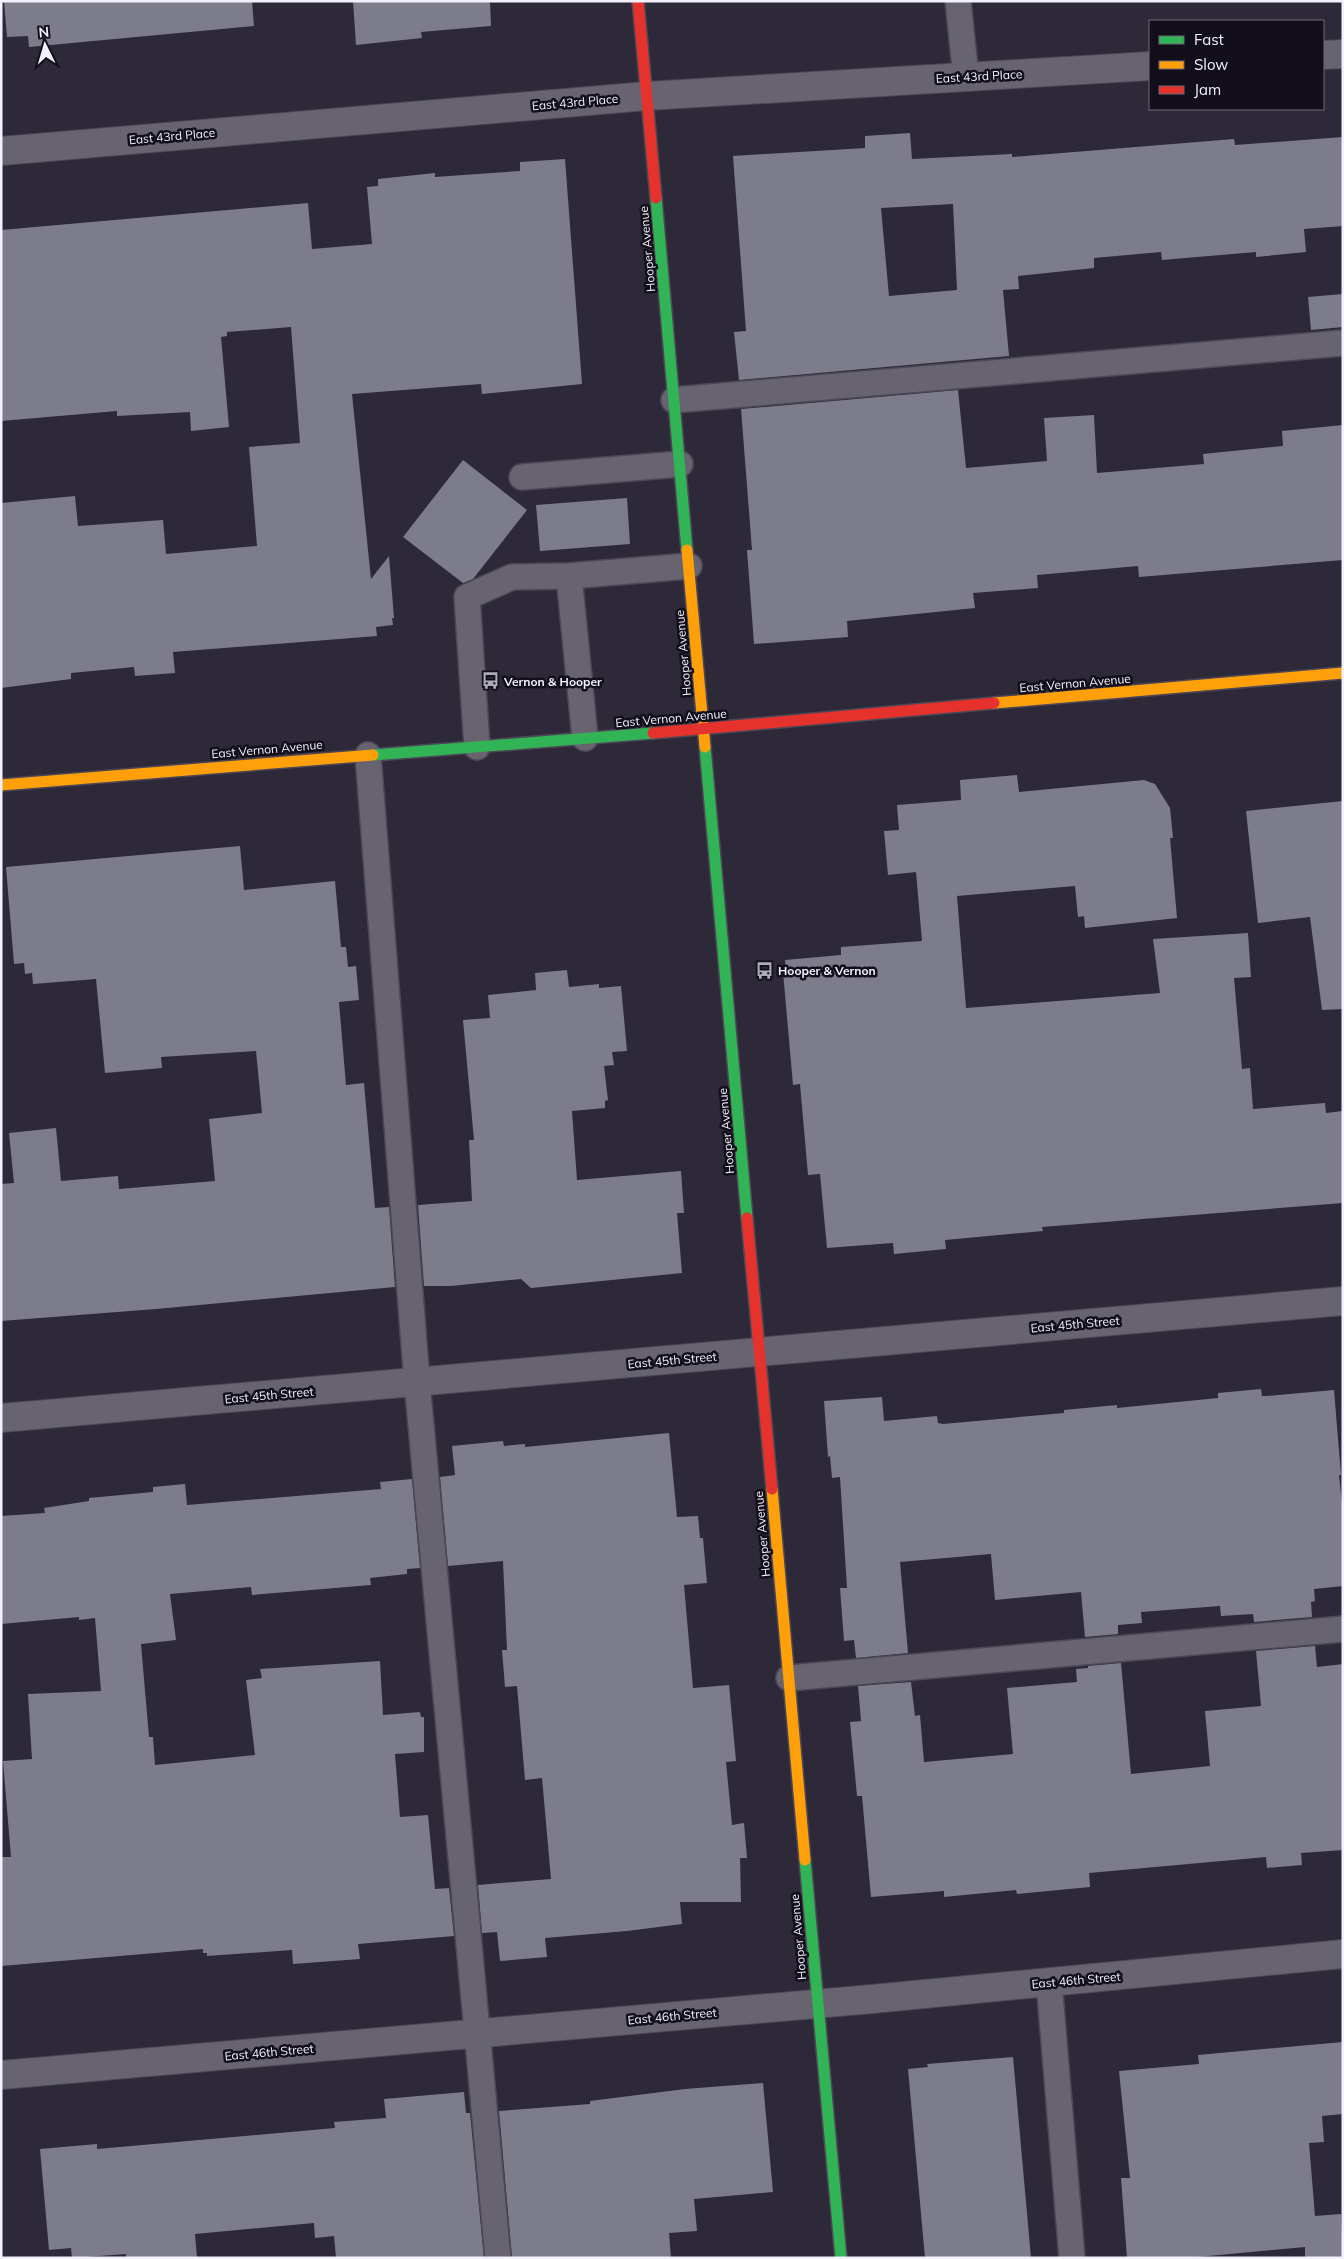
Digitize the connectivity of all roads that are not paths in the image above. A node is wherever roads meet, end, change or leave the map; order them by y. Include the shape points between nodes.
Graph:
1 (638, 1) edge
2 (958, 1) edge
3 (1343, 54) edge
4 (1324, 55) edge
5 (1149, 66) edge
6 (966, 77) junction
7 (647, 96) junction
8 (1, 151) edge
9 (1343, 343) edge
10 (674, 400) junction
11 (680, 464) junction
12 (522, 477) dead end
13 (689, 566) junction
14 (569, 576) junction
15 (1343, 674) edge
16 (704, 729) junction
17 (585, 738) junction
18 (478, 747) junction
19 (368, 755) junction
20 (1, 784) edge
21 (1343, 1301) edge
22 (760, 1352) junction
23 (417, 1382) junction
24 (1, 1418) edge
25 (1343, 1629) edge
26 (789, 1678) junction
27 (1343, 1954) edge
28 (1049, 1982) junction
29 (818, 2004) junction
30 (477, 2034) junction
31 (1, 2075) edge
32 (498, 2258) edge
33 (840, 2258) edge
34 (1072, 2258) edge

1 - 7 street, Hooper Avenue
2 - 6 lane
3 - 4 street
5 - 6 street, East 43rd Place
6 - 7 street, East 43rd Place
7 - 8 street, East 43rd Place
7 - 10 street, Hooper Avenue
9 - 10 lane
10 - 11 street, Hooper Avenue
11 - 12 lane
11 - 13 street, Hooper Avenue
13 - 14 lane
13 - 16 street, Hooper Avenue
14 - 17 lane
14 - 18 lane via 512,577 467,597
15 - 16 street, East Vernon Avenue
16 - 17 street, East Vernon Avenue
16 - 22 street, Hooper Avenue
17 - 18 street, East Vernon Avenue
18 - 19 street, East Vernon Avenue
19 - 20 street, East Vernon Avenue
19 - 23 lane
21 - 22 street, East 45th Street
22 - 23 street, East 45th Street
22 - 26 street, Hooper Avenue
23 - 24 street, East 45th Street
23 - 30 lane
25 - 26 lane
26 - 29 street, Hooper Avenue
27 - 28 street, East 46th Street
28 - 29 street, East 46th Street
28 - 34 lane
29 - 30 street, East 46th Street
29 - 33 street, Hooper Avenue
30 - 31 street, East 46th Street
30 - 32 lane

